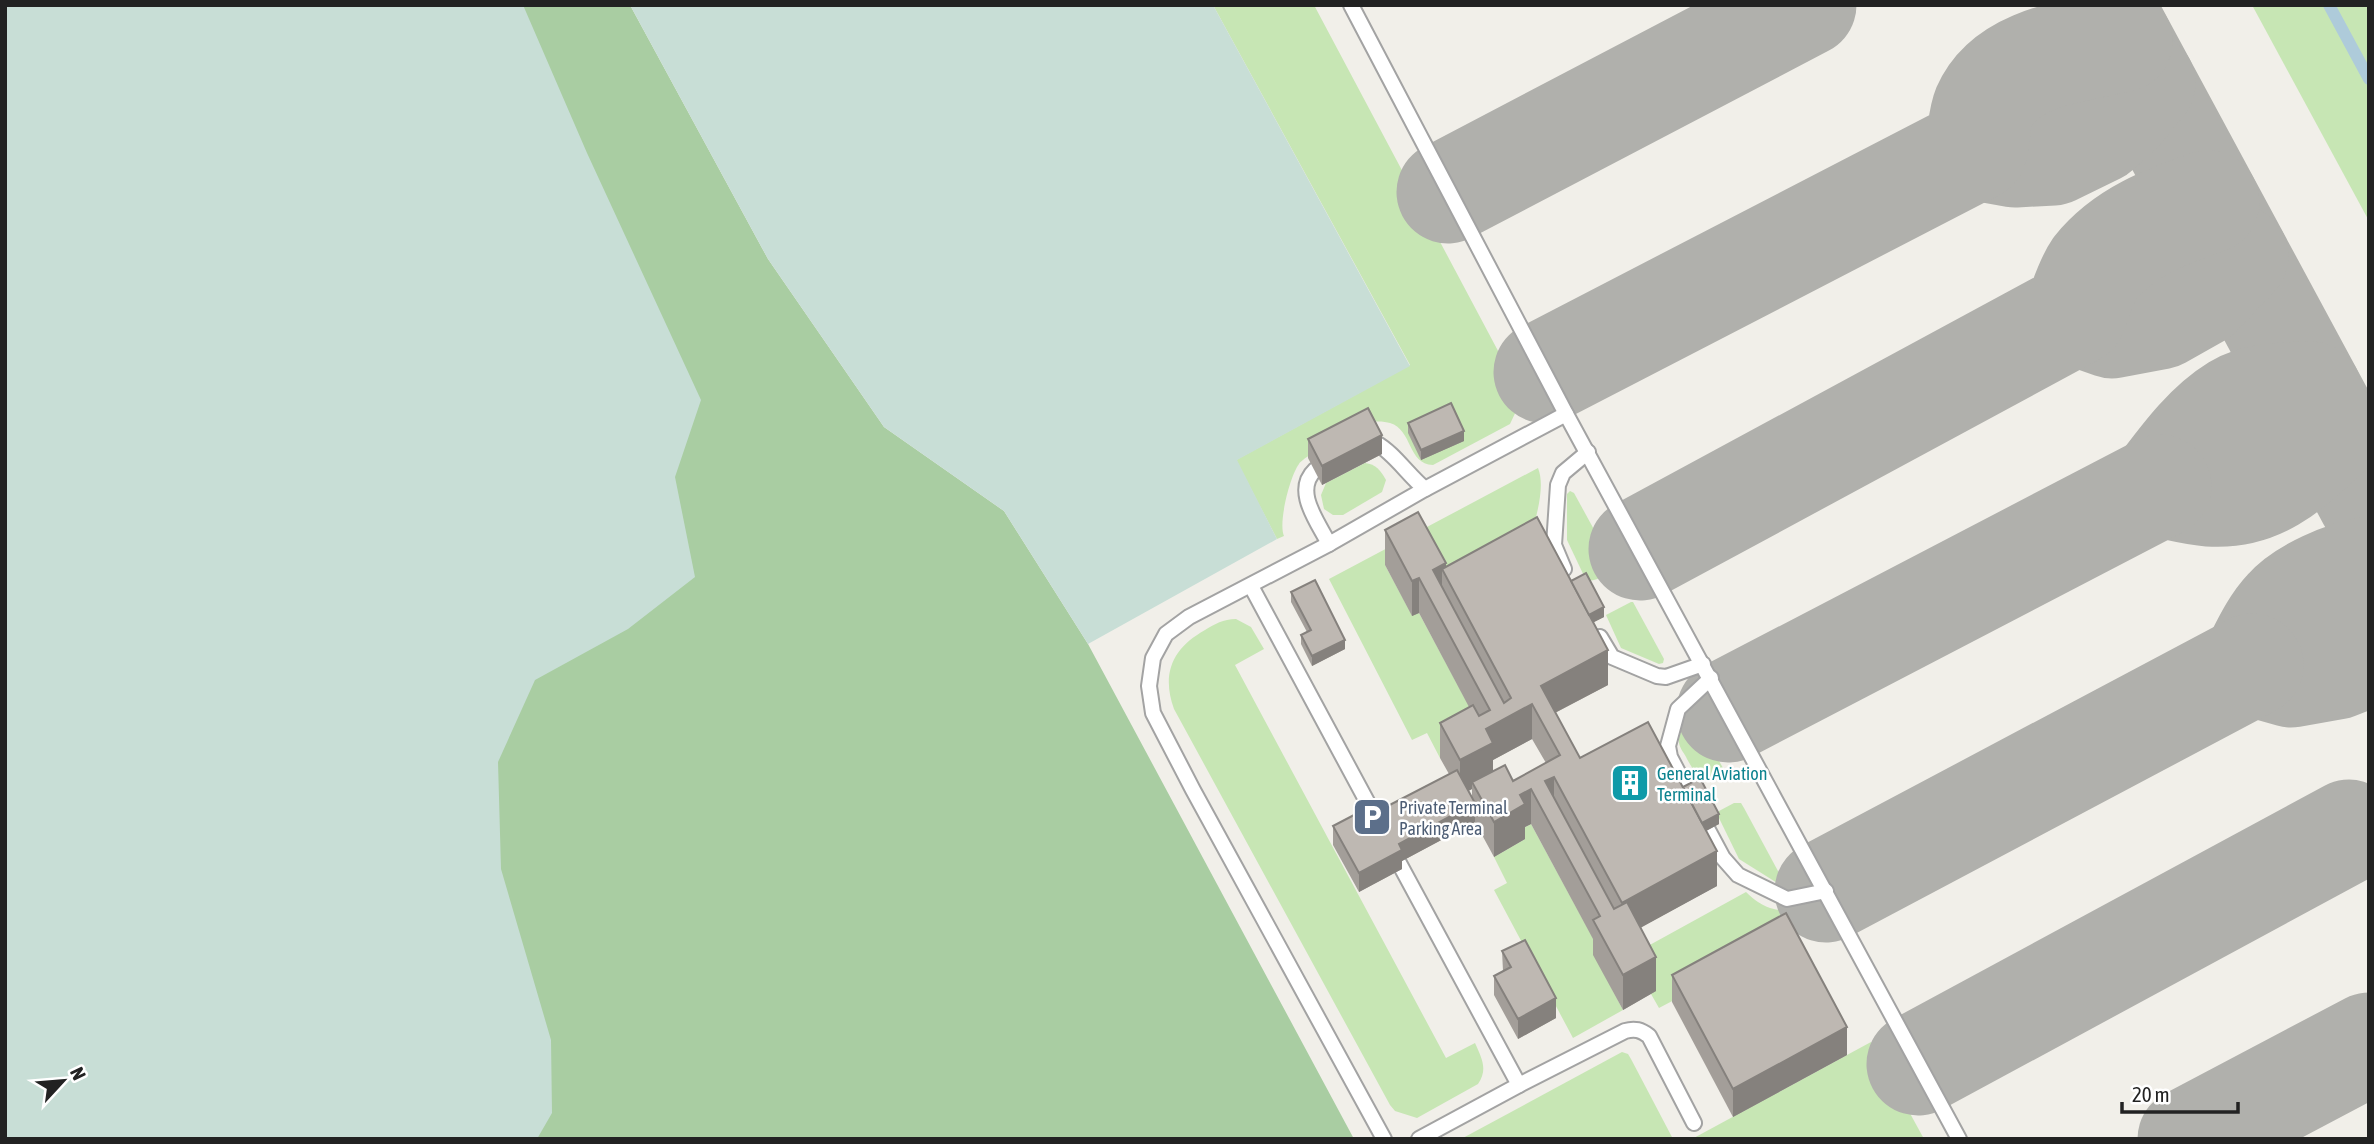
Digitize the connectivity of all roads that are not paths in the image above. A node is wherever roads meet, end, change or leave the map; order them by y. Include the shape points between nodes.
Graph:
1 (1352, 5) edge
2 (1566, 414) junction
3 (1376, 443) edge
4 (1588, 452) junction
5 (1315, 470) edge
6 (1425, 489) junction
7 (1329, 544) junction
8 (1569, 578) edge
9 (1251, 586) junction
10 (1593, 623) edge
11 (1703, 664) junction
12 (1711, 678) junction
13 (1689, 793) edge
14 (1381, 829) edge
15 (1708, 830) edge
16 (1399, 863) edge
17 (1826, 891) junction
18 (1519, 1085) junction
19 (1695, 1123) dead end
20 (1384, 1139) edge
21 (1419, 1139) edge
22 (1959, 1139) edge

1 - 2 lane
2 - 4 lane
2 - 6 lane
3 - 6 lane
4 - 8 lane via 1563,473 1559,485 1554,545
4 - 11 lane
5 - 7 lane via 1308,477 1307,500
6 - 7 lane
7 - 9 lane
9 - 14 lane
9 - 20 lane via 1189,617 1167,634 1153,658 1149,686 1153,713
10 - 11 lane via 1612,656 1657,676
11 - 12 lane
12 - 13 lane via 1678,709 1668,746
12 - 17 lane
15 - 17 lane via 1738,875 1787,899
16 - 18 lane
17 - 22 lane
18 - 19 lane via 1633,1029 1649,1036
18 - 21 lane

